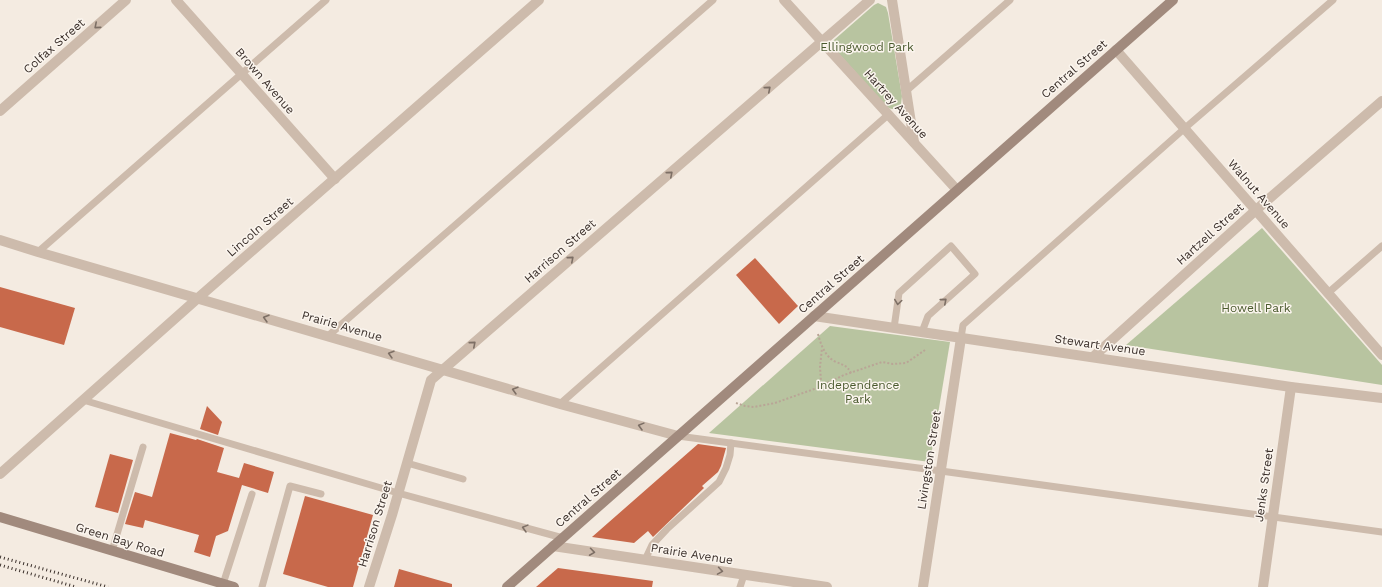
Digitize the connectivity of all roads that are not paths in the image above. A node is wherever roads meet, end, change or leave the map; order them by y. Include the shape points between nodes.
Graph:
1 (126, 0) edge
2 (176, 0) edge
3 (326, 0) edge
4 (539, 0) edge
5 (713, 0) edge
6 (784, 0) edge
7 (870, 0) edge
8 (892, 0) edge
9 (1010, 0) edge
10 (1172, 0) edge
11 (1333, 0) edge
12 (822, 42) junction
13 (1116, 50) junction
14 (242, 74) junction
15 (906, 91) junction
16 (1382, 101) edge
17 (0, 111) edge
18 (888, 114) junction
19 (1184, 128) junction
20 (914, 142) junction
21 (335, 179) junction
22 (957, 190) junction
23 (1256, 210) junction
24 (0, 240) edge
25 (1382, 246) edge
26 (38, 252) junction
27 (1328, 293) junction
28 (198, 298) junction
29 (814, 316) junction
30 (894, 328) junction
31 (922, 332) junction
32 (328, 336) junction
33 (961, 338) junction
34 (1382, 355) edge
35 (1092, 357) junction
36 (443, 369) junction
37 (1291, 386) junction
38 (1382, 398) edge
39 (83, 400) junction
40 (560, 404) junction
41 (678, 436) junction
42 (731, 443) junction
43 (143, 447) dead end
44 (407, 463) junction
45 (941, 471) junction
46 (0, 474) edge
47 (463, 478) dead end
48 (398, 493) junction
49 (252, 494) dead end
50 (321, 494) dead end
51 (1272, 516) junction
52 (0, 517) edge
53 (1382, 532) edge
54 (563, 538) junction
55 (553, 546) junction
56 (112, 551) junction
57 (645, 560) junction
58 (744, 575) junction
59 (223, 584) junction
60 (234, 587) edge
61 (262, 587) edge
62 (369, 587) edge
63 (507, 587) edge
64 (740, 587) edge
65 (827, 587) edge
66 (923, 587) edge
67 (1263, 587) edge

1 -> 17 street, Colfax Street
2 - 14 street, Brown Avenue
3 - 14 lane
4 - 21 street, Lincoln Street
5 - 32 lane
6 - 12 street, Hartrey Avenue
7 - 12 street, Harrison Street
8 - 15 street
9 - 15 lane
10 - 13 main road, Central Street
11 - 19 lane
12 - 18 street, Hartrey Avenue
36 -> 12 street, Harrison Street
13 - 19 street, Walnut Avenue
13 - 22 main road, Central Street
14 - 21 street, Brown Avenue
14 - 26 lane
15 - 20 street
16 - 23 street, Hartzell Street
18 - 20 street, Hartrey Avenue
18 - 40 lane
19 - 23 street, Walnut Avenue
19 - 33 lane via 963,325
20 - 22 street, Hartrey Avenue
21 - 28 street, Lincoln Street
22 - 29 main road, Central Street
23 - 27 street, Walnut Avenue
23 - 35 street, Hartzell Street
24 - 26 street, Prairie Avenue
25 - 27 lane
26 - 28 street, Prairie Avenue
27 - 34 street, Walnut Avenue
32 -> 28 street, Prairie Avenue
28 - 39 street, Lincoln Street
29 - 30 street, Stewart Avenue
29 - 41 main road, Central Street
30 - 31 street, Stewart Avenue
31 -> 30 lane via 928,316 975,274 951,246 899,293
31 - 33 street, Stewart Avenue
36 -> 32 street, Prairie Avenue
33 - 35 street, Stewart Avenue
33 - 45 street, Livingston Street
35 - 37 street, Stewart Avenue
40 -> 36 street, Prairie Avenue
36 - 44 street, Harrison Street via 431,380
37 - 38 street, Stewart Avenue
37 - 51 street, Jenks Street
39 - 46 street, Lincoln Street
39 - 48 lane
41 -> 40 street, Prairie Avenue
41 - 42 lane
41 - 54 main road, Central Street
42 - 45 lane
42 - 57 lane via 730,456 719,482 667,529 652,545
43 - 56 lane
44 - 47 lane
44 - 48 street, Harrison Street
45 - 51 lane
45 - 66 street, Livingston Street
54 -> 48 lane
48 - 62 street, Harrison Street
49 - 59 lane
50 - 61 lane via 290,486
51 - 53 lane
51 - 67 street, Jenks Street
52 - 56 main road, Green Bay Road
54 - 55 main road, Central Street
55 -> 57 street, Prairie Avenue
55 - 63 main road, Central Street
56 - 59 main road, Green Bay Road
57 -> 58 street, Prairie Avenue
58 - 64 lane
58 - 65 street, Prairie Avenue
59 - 60 main road, Green Bay Road

